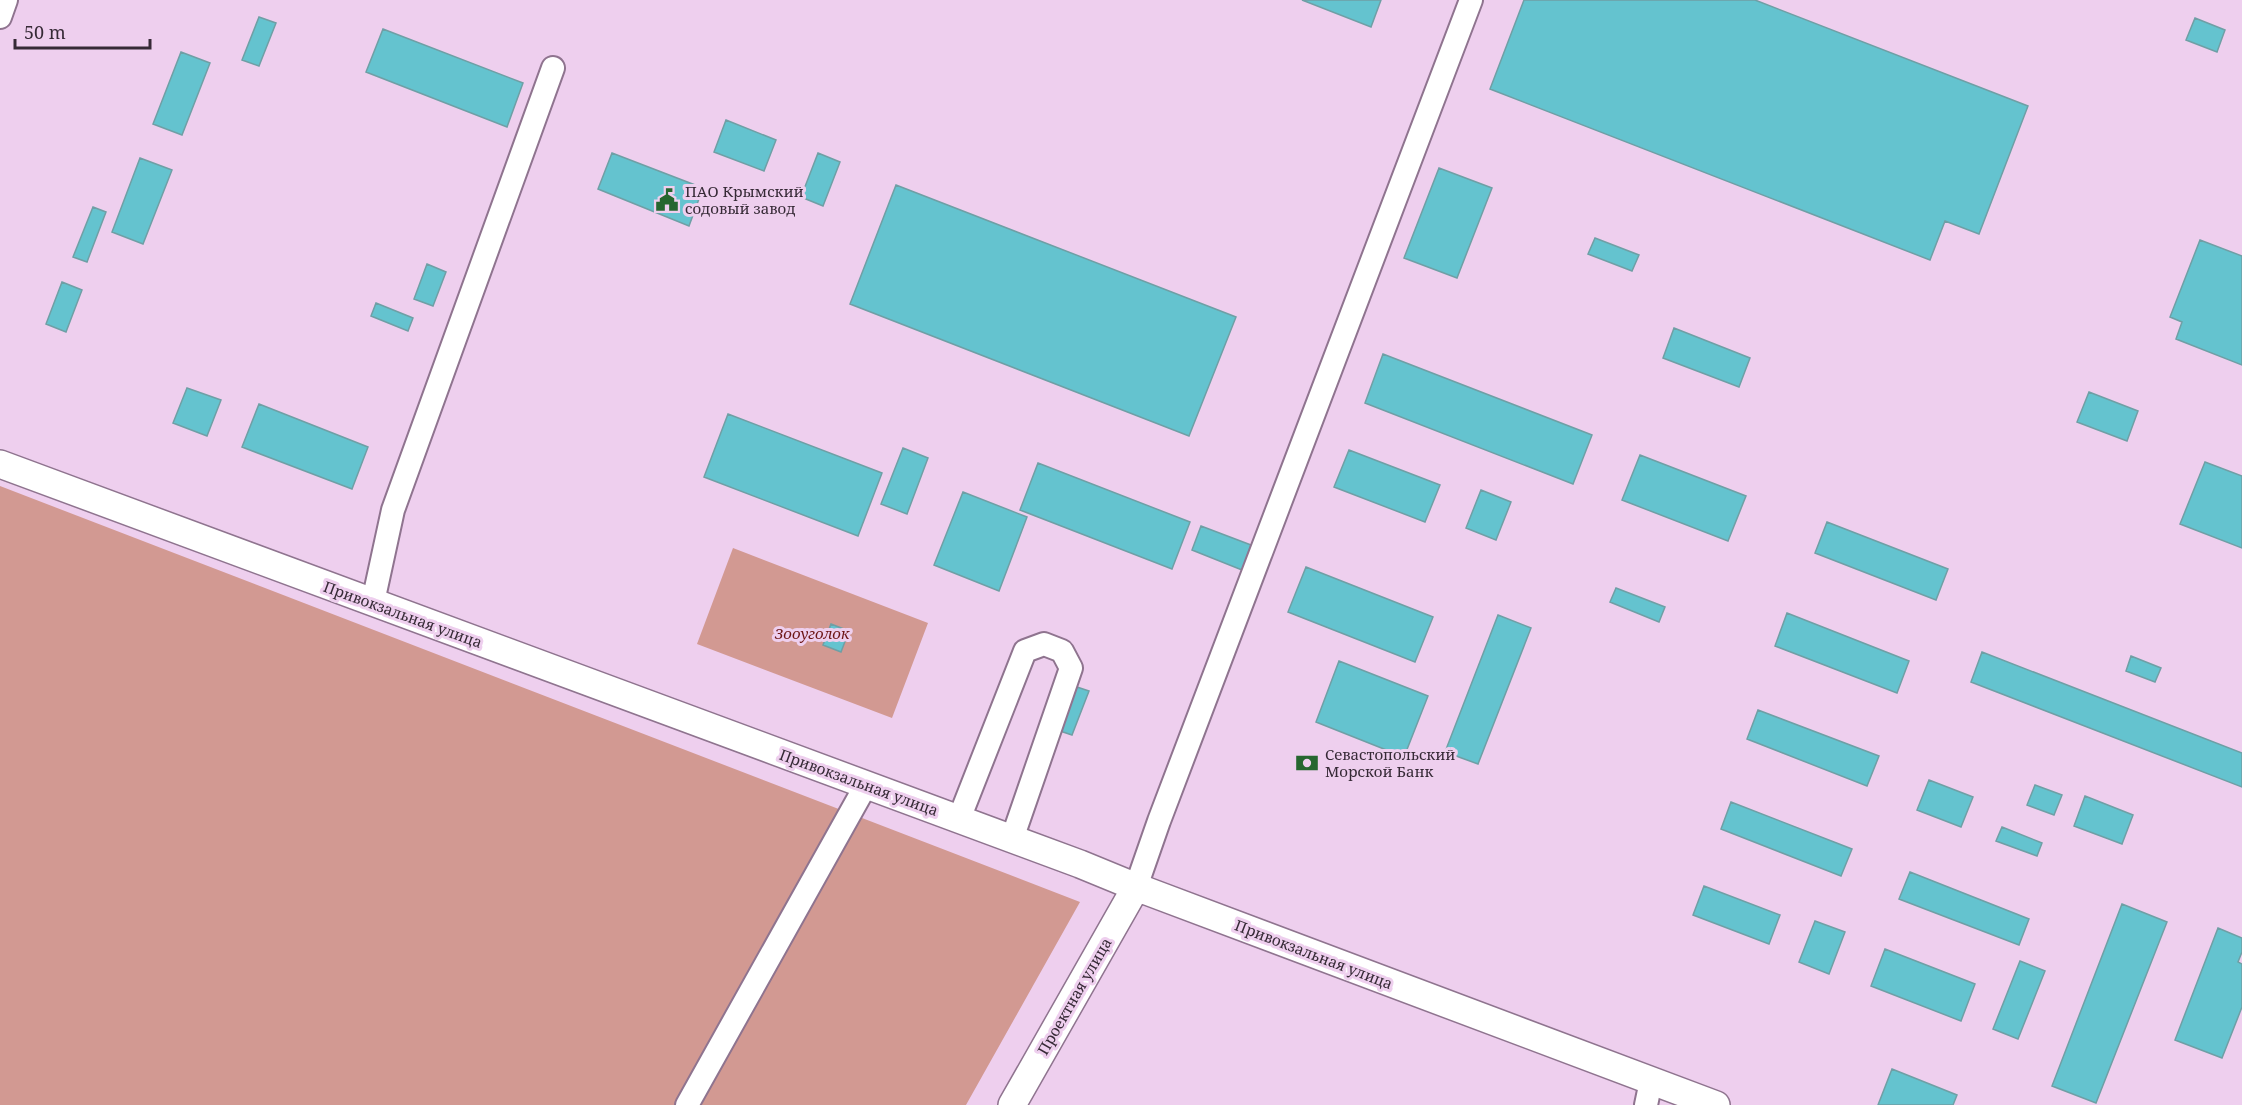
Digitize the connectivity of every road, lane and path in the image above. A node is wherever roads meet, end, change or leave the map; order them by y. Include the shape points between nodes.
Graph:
1 (6, 0) edge
2 (1471, 0) edge
3 (0, 17) edge
4 (553, 68) dead end
5 (0, 464) edge
6 (373, 602) junction
7 (866, 785) junction
8 (959, 819) junction
9 (1012, 839) junction
10 (1136, 887) junction
11 (1649, 1093) edge
12 (687, 1105) edge
13 (1012, 1105) edge
14 (1716, 1105) edge

1 - 3 lane
2 - 10 lane
4 - 6 lane via 393,510
5 - 6 main road, Привокзальная улица
6 - 7 main road, Привокзальная улица
7 - 8 main road, Привокзальная улица
7 - 12 lane
8 - 9 main road, Привокзальная улица
8 - 9 lane via 1025,651 1044,645 1062,651 1071,668
9 - 10 main road, Привокзальная улица
10 - 11 main road, Привокзальная улица
10 - 13 main road, Проектная улица
11 - 14 main road, Привокзальная улица

